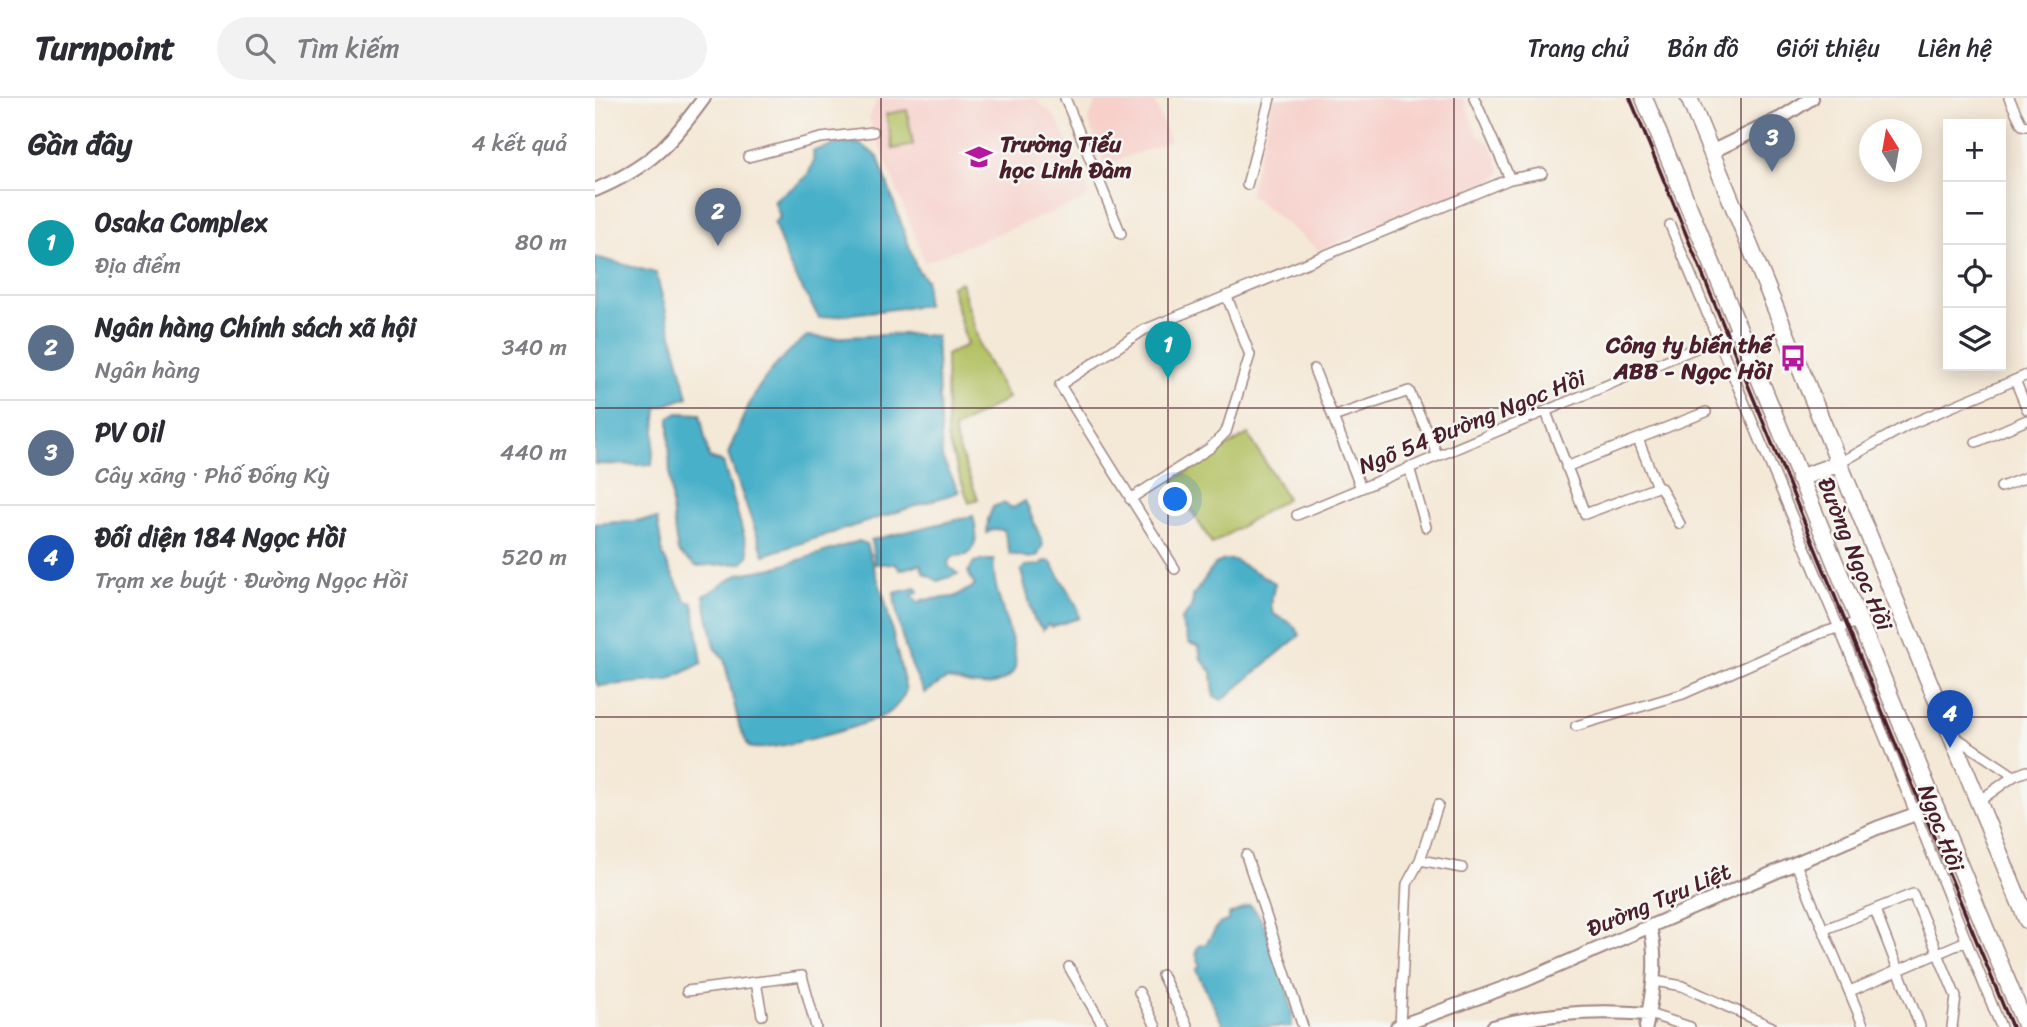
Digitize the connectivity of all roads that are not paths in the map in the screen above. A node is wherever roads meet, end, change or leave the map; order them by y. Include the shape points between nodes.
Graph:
1 (704, 98) edge
2 (1065, 98) edge
3 (1269, 98) edge
4 (1474, 98) edge
5 (1644, 98) edge
6 (1689, 98) edge
7 (1812, 98) edge
8 (2009, 98) edge
9 (2027, 126) edge
10 (873, 132) dead end
11 (1711, 152) junction
12 (748, 157) dead end
13 (1542, 173) dead end
14 (1510, 179) junction
15 (1247, 185) dead end
16 (595, 190) edge
17 (1670, 225) dead end
18 (1121, 234) dead end
19 (1227, 297) junction
20 (1739, 330) junction
21 (1719, 341) junction
22 (1314, 369) dead end
23 (2027, 375) edge
24 (2015, 380) junction
25 (2027, 409) edge
26 (1546, 412) junction
27 (1706, 412) dead end
28 (1333, 417) junction
29 (2027, 420) edge
30 (1638, 439) junction
31 (1976, 442) dead end
32 (1437, 454) junction
33 (1838, 464) junction
34 (1409, 467) junction
35 (1566, 467) junction
36 (2027, 477) edge
37 (1799, 478) junction
38 (1657, 487) junction
39 (2001, 487) dead end
40 (1361, 488) junction
41 (1130, 499) junction
42 (1297, 515) dead end
43 (1679, 524) dead end
44 (1426, 527) dead end
45 (1175, 569) dead end
46 (1859, 622) junction
47 (1839, 627) junction
48 (1946, 724) junction
49 (1576, 726) dead end
50 (2027, 771) edge
51 (2014, 776) junction
52 (1979, 801) junction
53 (1438, 805) dead end
54 (1935, 807) junction
55 (1915, 812) junction
56 (1246, 855) dead end
57 (1420, 860) junction
58 (1796, 864) junction
59 (1462, 868) dead end
60 (1875, 910) junction
61 (2025, 911) edge
62 (1650, 927) junction
63 (1823, 930) junction
64 (1964, 942) junction
65 (1937, 953) junction
66 (1069, 967) dead end
67 (1898, 970) junction
68 (1162, 975) dead end
69 (1655, 981) junction
70 (756, 982) junction
71 (687, 991) dead end
72 (1850, 991) junction
73 (1139, 992) dead end
74 (762, 1015) dead end
75 (1647, 1021) edge
76 (1399, 1026) edge
77 (1920, 1026) edge
78 (816, 1027) edge
79 (1104, 1027) edge
80 (1156, 1027) edge
81 (1188, 1027) edge
82 (1303, 1027) edge
83 (1493, 1027) edge
84 (1690, 1027) edge
85 (1772, 1027) edge
86 (1864, 1027) edge
87 (1952, 1027) edge
88 (2001, 1027) edge
89 (2026, 1027) edge

1 - 16 street via 674,140 635,172
2 - 18 street
3 - 15 street
4 - 14 street
5 - 20 highway, Đường Ngọc Hồi
6 - 11 highway, Đường Ngọc Hồi
7 - 11 street
8 - 9 street via 2022,125
10 - 12 street via 821,138
11 - 33 highway, Đường Ngọc Hồi
13 - 14 street
14 - 19 street
17 - 21 street, Ngọc Hồi
19 - 41 street via 1250,355 1226,432 1210,448
19 - 41 street via 1144,330 1060,385
20 - 21 street, Ngõ 54 Đường Ngọc Hồi
20 - 37 highway, Đường Ngọc Hồi
21 - 26 street, Ngõ 54 Đường Ngọc Hồi
21 - 47 street, Ngọc Hồi
22 - 28 street
23 - 24 street
24 - 25 street
24 - 33 street via 1908,425
26 - 32 street, Ngõ 54 Đường Ngọc Hồi
26 - 35 street
27 - 30 street
28 - 32 street via 1409,391
28 - 40 street
29 - 31 street
30 - 35 street
30 - 38 street
32 - 34 street, Ngõ 54 Đường Ngọc Hồi
33 - 37 highway
33 - 48 highway, Đường Ngọc Hồi
34 - 40 street, Ngõ 54 Đường Ngọc Hồi
34 - 44 street
35 - 38 street via 1585,514
36 - 39 street
37 - 46 highway, Đường Ngọc Hồi
38 - 43 street
40 - 42 street, Ngõ 54 Đường Ngọc Hồi
41 - 45 street
46 - 47 street
46 - 54 highway, Đường Ngọc Hồi
47 - 49 street via 1683,694
47 - 55 street, Ngọc Hồi
48 - 51 street via 1956,739
48 - 52 highway, Đường Ngọc Hồi
50 - 51 street
51 - 52 street
52 - 61 highway, Đường Ngọc Hồi
53 - 57 street
54 - 55 street, Đường Tựu Liệt
54 - 89 highway, Đường Ngọc Hồi
55 - 58 street, Đường Tựu Liệt
55 - 64 street, Ngọc Hồi
56 - 82 street
57 - 59 street
57 - 76 street via 1407,884
58 - 62 street, Đường Tựu Liệt
58 - 63 street
60 - 63 street
60 - 65 street via 1913,894
60 - 67 street
62 - 69 street
62 - 76 street, Đường Tựu Liệt via 1526,980
63 - 72 street
64 - 65 street
64 - 88 street, Ngọc Hồi
65 - 67 street
65 - 87 street via 1956,997
66 - 79 street
67 - 72 street
67 - 77 street
68 - 81 street
69 - 75 street
69 - 85 street via 1682,986
70 - 71 street
70 - 74 street
70 - 78 street via 803,976
72 - 86 street
73 - 80 street
75 - 83 street via 1594,1010
75 - 84 street

